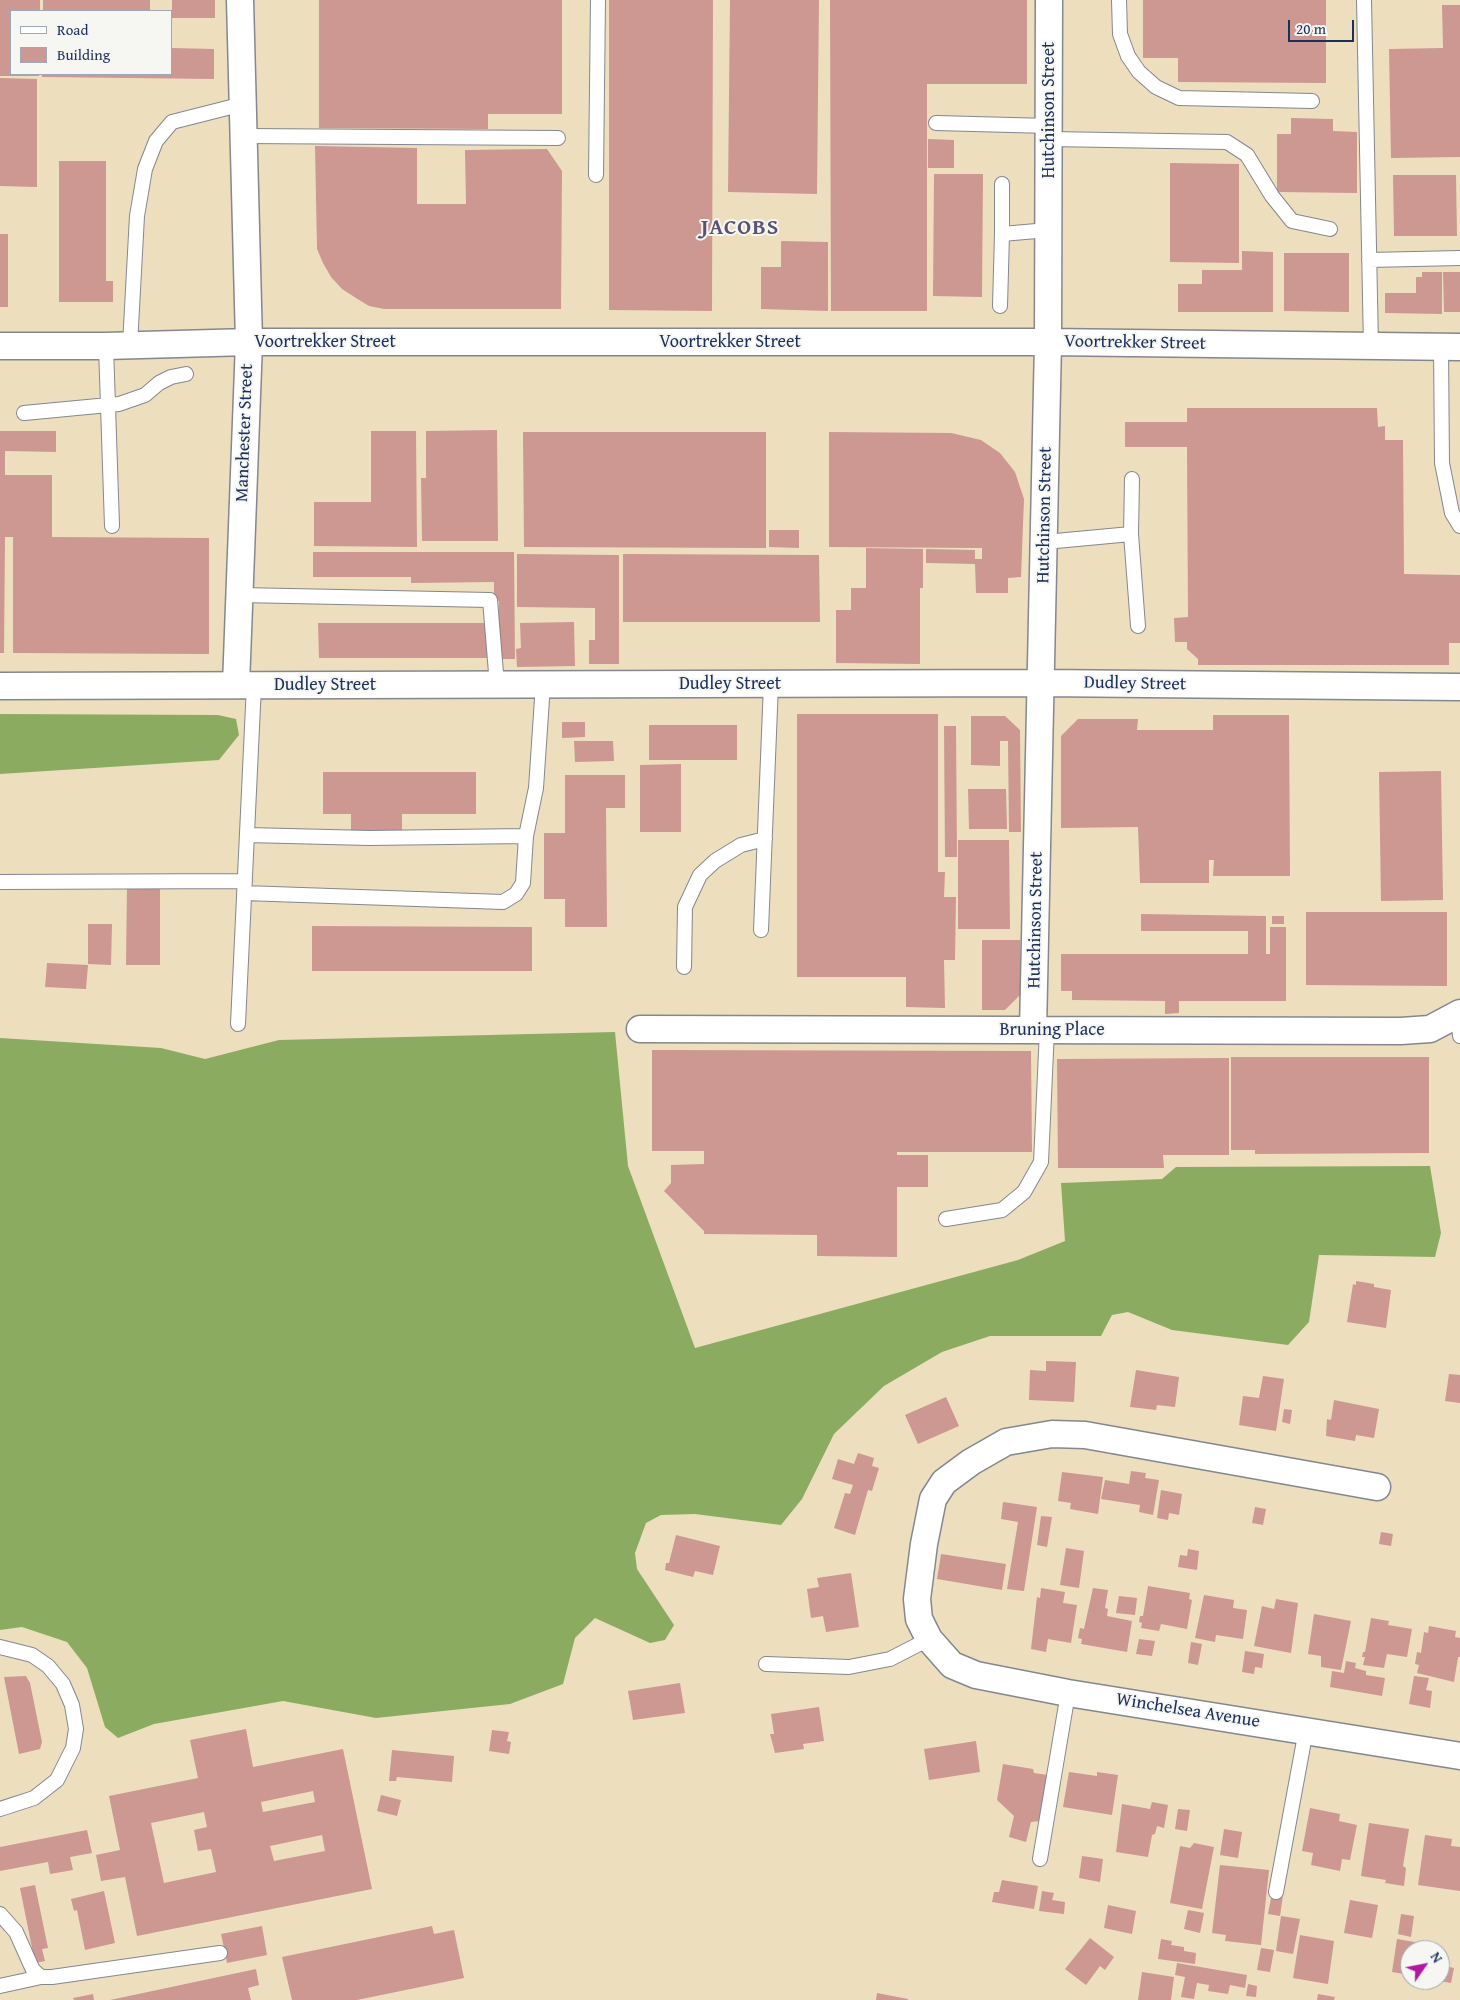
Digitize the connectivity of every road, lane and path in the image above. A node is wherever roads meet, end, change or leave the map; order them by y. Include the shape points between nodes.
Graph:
1 (240, 0) edge
2 (598, 0) edge
3 (1049, 0) edge
4 (1119, 0) edge
5 (1364, 0) edge
6 (1312, 101) dead end
7 (243, 104) junction
8 (936, 123) dead end
9 (1049, 133) junction
10 (244, 136) junction
11 (558, 138) dead end
12 (596, 175) dead end
13 (1002, 184) dead end
14 (1330, 228) dead end
15 (1048, 230) junction
16 (1002, 234) junction
17 (1460, 258) edge
18 (1369, 260) junction
19 (1000, 306) dead end
20 (249, 342) junction
21 (1048, 342) junction
22 (0, 346) edge
23 (118, 346) junction
24 (1371, 346) junction
25 (1451, 347) edge
26 (186, 374) dead end
27 (110, 405) junction
28 (24, 412) dead end
29 (1132, 479) dead end
30 (112, 526) dead end
31 (1460, 526) edge
32 (1131, 534) junction
33 (1045, 542) junction
34 (239, 595) junction
35 (1138, 626) dead end
36 (1042, 683) junction
37 (496, 684) junction
38 (542, 684) junction
39 (771, 684) junction
40 (245, 685) junction
41 (0, 686) edge
42 (1460, 687) edge
43 (247, 835) junction
44 (526, 836) junction
45 (765, 839) junction
46 (0, 882) edge
47 (244, 887) junction
48 (761, 930) dead end
49 (684, 967) dead end
50 (1459, 1021) edge
51 (238, 1024) dead end
52 (640, 1029) dead end
53 (1040, 1030) junction
54 (946, 1219) dead end
55 (1377, 1487) dead end
56 (929, 1639) junction
57 (0, 1647) edge
58 (766, 1664) dead end
59 (1068, 1693) junction
60 (1306, 1730) junction
61 (1460, 1756) edge
62 (0, 1809) edge
63 (1040, 1859) dead end
64 (1276, 1892) dead end
65 (0, 1914) edge
66 (220, 1954) dead end
67 (41, 1977) junction
68 (0, 1986) edge

1 - 7 street, Manchester Street
2 - 12 lane
3 - 9 street, Hutchinson Street
4 - 6 lane via 1120,34 1128,56 1139,72 1156,87 1179,98
5 - 18 lane
7 - 10 street, Manchester Street
7 - 23 lane via 172,122 156,141 145,169
8 - 9 lane
9 - 14 lane via 1227,142 1248,155 1272,196 1292,221
9 - 15 street, Hutchinson Street
10 - 11 lane
10 - 20 street, Manchester Street
13 - 16 lane
15 - 16 lane
15 - 21 street, Hutchinson Street
16 - 19 lane
17 - 18 lane
18 - 24 lane
20 - 21 street, Voortrekker Street
20 - 23 street, Voortrekker Street
20 - 34 street, Manchester Street
21 - 24 street, Voortrekker Street
21 - 33 street, Hutchinson Street
22 - 23 street, Voortrekker Street
23 - 27 lane
24 - 25 street, Voortrekker Street
25 - 31 lane via 1442,463 1452,513
26 - 27 lane via 159,383 145,395
27 - 28 lane
27 - 30 lane
29 - 32 lane
32 - 33 lane
32 - 35 lane
33 - 36 street, Hutchinson Street
34 - 37 lane via 490,600
34 - 40 street, Manchester Street
36 - 39 street, Dudley Street
36 - 42 street, Dudley Street
36 - 53 street, Hutchinson Street
37 - 38 street, Dudley Street
37 - 40 street, Dudley Street
38 - 39 street, Dudley Street
38 - 44 lane via 536,788
39 - 45 lane
40 - 41 street, Dudley Street
40 - 43 lane
43 - 44 lane via 369,838
43 - 47 lane
44 - 47 lane via 523,883 516,894 503,902
45 - 48 lane
45 - 49 lane via 741,845 715,861 700,876 685,907
46 - 47 lane via 221,882
47 - 51 lane
50 - 53 street, Bruning Place via 1430,1029 1401,1031
52 - 53 street, Bruning Place
53 - 54 lane via 1041,1162 1024,1192 1002,1210
55 - 56 street, Winchelsea Avenue via 1085,1435 1052,1434 1006,1442 944,1482 933,1499 917,1599 919,1619
56 - 58 lane via 890,1659 849,1667
56 - 59 street, Winchelsea Avenue via 952,1665 976,1675
57 - 62 lane via 32,1655 48,1666 72,1705 76,1729 73,1748 56,1780 34,1798
59 - 60 street, Winchelsea Avenue
59 - 63 lane
60 - 61 street, Winchelsea Avenue
60 - 64 lane
65 - 67 lane via 16,1932 33,1970
66 - 67 lane
67 - 68 lane

